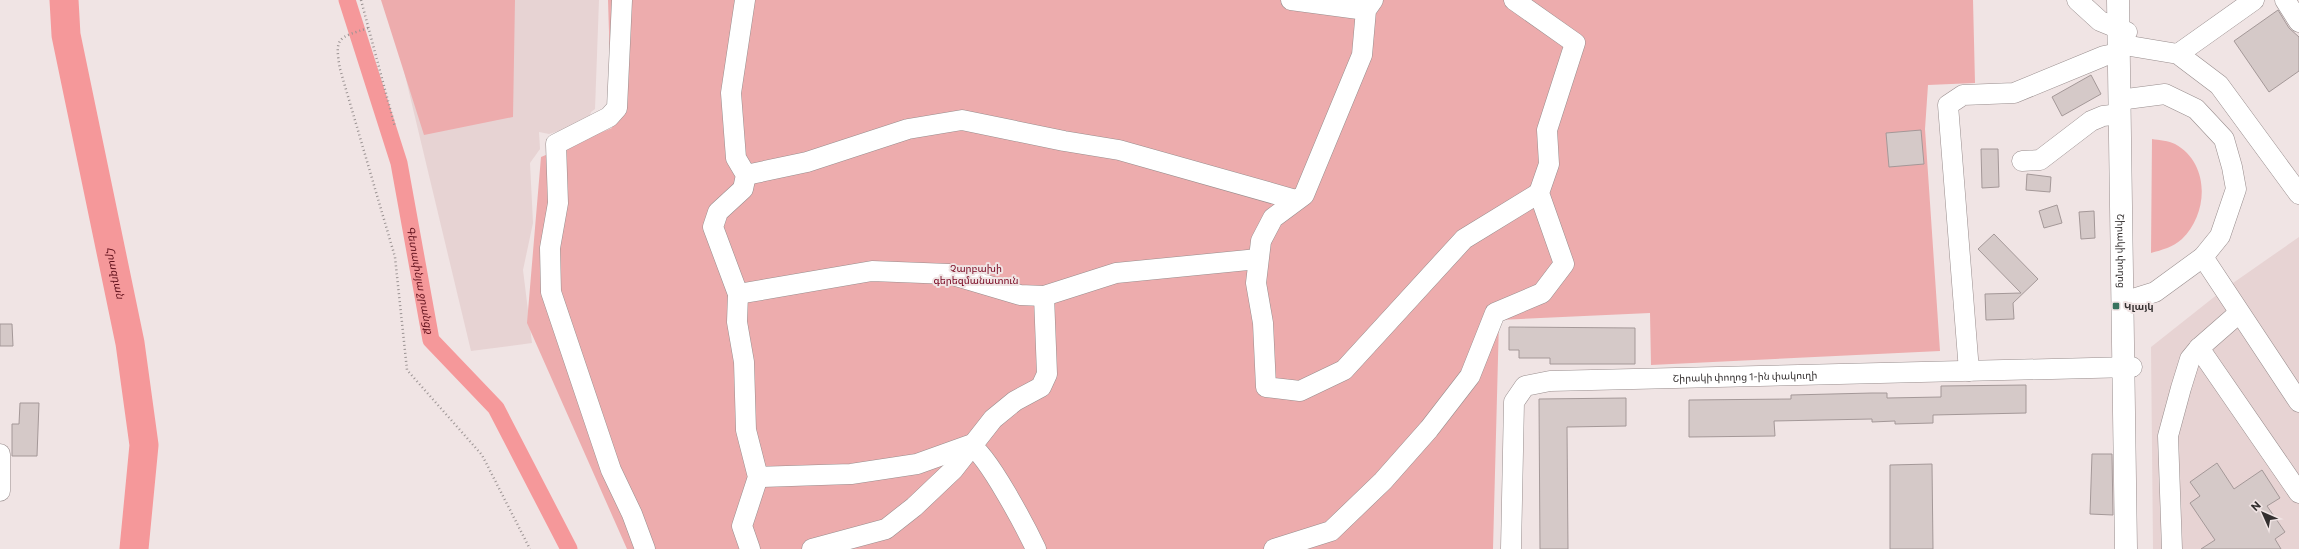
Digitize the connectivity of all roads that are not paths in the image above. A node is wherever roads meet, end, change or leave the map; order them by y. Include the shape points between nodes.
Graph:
1 (622, 0) edge
2 (745, 0) edge
3 (1290, 0) edge
4 (1514, 0) edge
5 (2077, 0) edge
6 (2118, 0) edge
7 (2127, 0) edge
8 (2254, 0) edge
9 (2285, 0) edge
10 (1369, 5) edge
11 (2299, 22) edge
12 (2122, 40) junction
13 (2178, 54) junction
14 (2123, 104) junction
15 (2022, 161) dead end
16 (746, 175) junction
17 (1539, 193) junction
18 (2299, 194) edge
19 (1296, 200) junction
20 (2203, 257) junction
21 (1258, 260) junction
22 (738, 294) junction
23 (1044, 296) junction
24 (2127, 301) junction
25 (2239, 312) junction
26 (2199, 348) junction
27 (2128, 367) junction
28 (1969, 371) junction
29 (2299, 402) edge
30 (973, 447) junction
31 (0, 454) edge
32 (758, 477) junction
33 (0, 491) edge
34 (2299, 493) edge
35 (645, 549) edge
36 (750, 549) edge
37 (812, 549) edge
38 (1036, 549) edge
39 (1274, 549) edge
40 (1511, 549) edge
41 (2126, 549) edge
42 (2133, 549) edge
43 (2172, 549) edge

1 - 35 street via 617,108 609,117 556,144 558,203 550,248 551,292 611,470
2 - 16 street via 731,93 736,158
3 - 10 street
4 - 17 street via 1575,43 1547,130 1549,164
5 - 12 street
6 - 12 main road, Շիրակի փողոց
7 - 12 main road, Շիրակի փողոց
8 - 13 street
9 - 11 street
10 - 19 street via 1362,55 1304,194
12 - 13 street
12 - 14 main road, Շիրակի փողոց
12 - 28 street via 2104,56 2014,93 1962,95 1948,105
13 - 18 street via 2219,85
14 - 15 street via 2091,121 2040,160
14 - 20 street via 2165,94 2196,109 2224,139 2236,188 2220,236
14 - 24 main road, Շիրակի փողոց
16 - 19 street via 807,162 908,129 962,120 1119,150
16 - 22 street via 743,190 718,212 713,227
17 - 21 street via 1464,240 1344,370 1300,392 1266,387 1263,323 1256,283
17 - 39 street via 1564,264 1542,293 1495,314 1470,376 1429,429 1377,486 1331,531
19 - 21 street via 1273,218 1261,241
20 - 24 street via 2155,292
20 - 25 street
21 - 23 street via 1116,273
22 - 23 street via 872,271 948,274 1020,295
22 - 32 street via 737,322 744,362 746,430
23 - 30 street via 1047,356 1045,380 1041,387 993,419
24 - 27 main road, Շիրակի փողոց
25 - 26 street
25 - 29 street
26 - 34 street
26 - 43 street via 2190,359 2168,436
27 - 28 street, Շիրակի փողոց 1-ին փակուղի
27 - 41 main road, Շիրակի փողոց
27 - 42 main road, Շիրակի փողոց
28 - 40 street, Շիրակի փողոց 1-ին փակուղի via 1550,381 1525,386 1514,402
30 - 32 street via 970,445 917,464 851,474
30 - 37 street via 937,487 886,529
30 - 38 street via 993,471
31 - 33 street
32 - 36 street via 742,526

